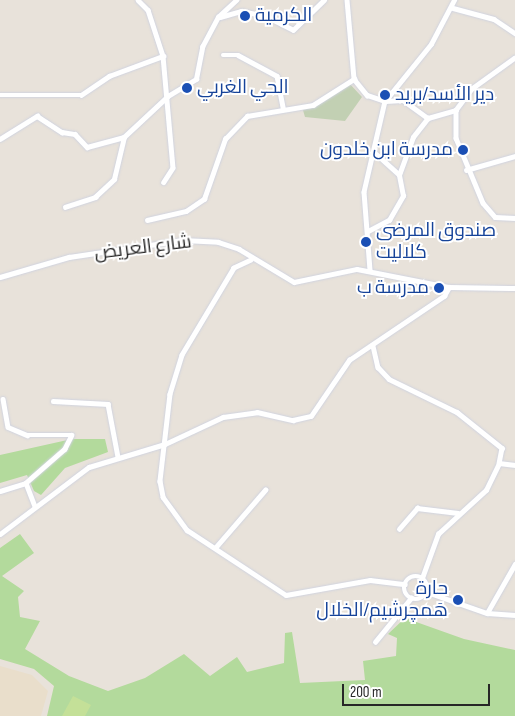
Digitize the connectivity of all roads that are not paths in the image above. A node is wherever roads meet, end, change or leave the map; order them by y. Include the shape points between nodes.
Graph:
1 (138, 0) edge
2 (236, 0) edge
3 (324, 0) edge
4 (347, 0) edge
5 (454, 0) edge
6 (452, 8) junction
7 (218, 17) junction
8 (515, 33) edge
9 (223, 55) dead end
10 (163, 56) junction
11 (515, 58) edge
12 (354, 80) junction
13 (0, 95) edge
14 (168, 96) junction
15 (385, 101) junction
16 (283, 108) junction
17 (456, 110) junction
18 (428, 118) junction
19 (124, 137) junction
20 (0, 139) edge
21 (376, 154) junction
22 (515, 156) edge
23 (466, 170) junction
24 (399, 175) junction
25 (164, 182) dead end
26 (65, 207) dead end
27 (515, 218) edge
28 (147, 220) dead end
29 (368, 231) junction
30 (251, 260) junction
31 (370, 270) junction
32 (0, 277) edge
33 (449, 287) junction
34 (515, 288) edge
35 (373, 346) junction
36 (3, 398) dead end
37 (53, 401) dead end
38 (165, 444) junction
39 (118, 457) junction
40 (499, 463) junction
41 (515, 465) edge
42 (26, 484) junction
43 (265, 490) dead end
44 (0, 491) edge
45 (35, 506) junction
46 (458, 513) junction
47 (399, 529) dead end
48 (0, 534) edge
49 (215, 548) junction
50 (515, 564) edge
51 (422, 578) junction
52 (405, 584) junction
53 (427, 592) junction
54 (411, 598) junction
55 (487, 613) junction
56 (515, 615) edge
57 (375, 642) dead end

1 - 10 street via 148,10
2 - 7 street
3 - 7 street via 293,30 266,16 240,11
4 - 12 street
5 - 6 street
6 - 8 street via 494,19
6 - 15 street via 431,44
7 - 14 street via 202,47 196,79
9 - 16 street via 238,55 277,76
10 - 13 street via 109,76 81,94
10 - 14 street
11 - 17 street via 472,89
12 - 15 street via 367,95
12 - 16 street via 313,105
14 - 19 street
14 - 25 street via 173,168
15 - 18 street via 403,100
15 - 21 street
16 - 28 street via 247,116 224,139 204,199 186,212
17 - 18 street
17 - 23 street via 456,138
18 - 24 street via 413,137
19 - 20 street via 87,146 75,134 62,132 37,116
19 - 26 street via 114,178 95,196
21 - 24 street
21 - 29 street via 364,192
22 - 23 street
23 - 27 street via 495,217
24 - 29 street via 404,186 398,208
29 - 31 street
30 - 31 street, شارع العريض via 294,282
30 - 32 street, شارع العريض via 238,249 218,242 183,240 69,257
30 - 38 street via 234,268 182,354 170,394
31 - 33 street, شارع العريض
33 - 34 street, شارع العريض
33 - 35 street via 444,296
35 - 38 street via 349,360 311,416 292,420 257,412 223,417
35 - 40 street via 378,367 389,379 457,412 483,430 502,448
36 - 42 street via 8,427 28,435 72,435 65,448
37 - 39 street via 108,404
38 - 39 street
38 - 49 street via 164,497 187,530
39 - 45 street via 88,467
40 - 41 street
40 - 46 street via 486,490
42 - 44 street
42 - 45 street
43 - 49 street
45 - 48 street
46 - 47 street via 418,508
46 - 51 street via 438,534
49 - 52 street via 286,595 370,580
50 - 55 street
51 - 52 street via 412,577
51 - 53 street
52 - 54 street
53 - 54 street via 422,598
53 - 55 street
54 - 57 street
55 - 56 street

